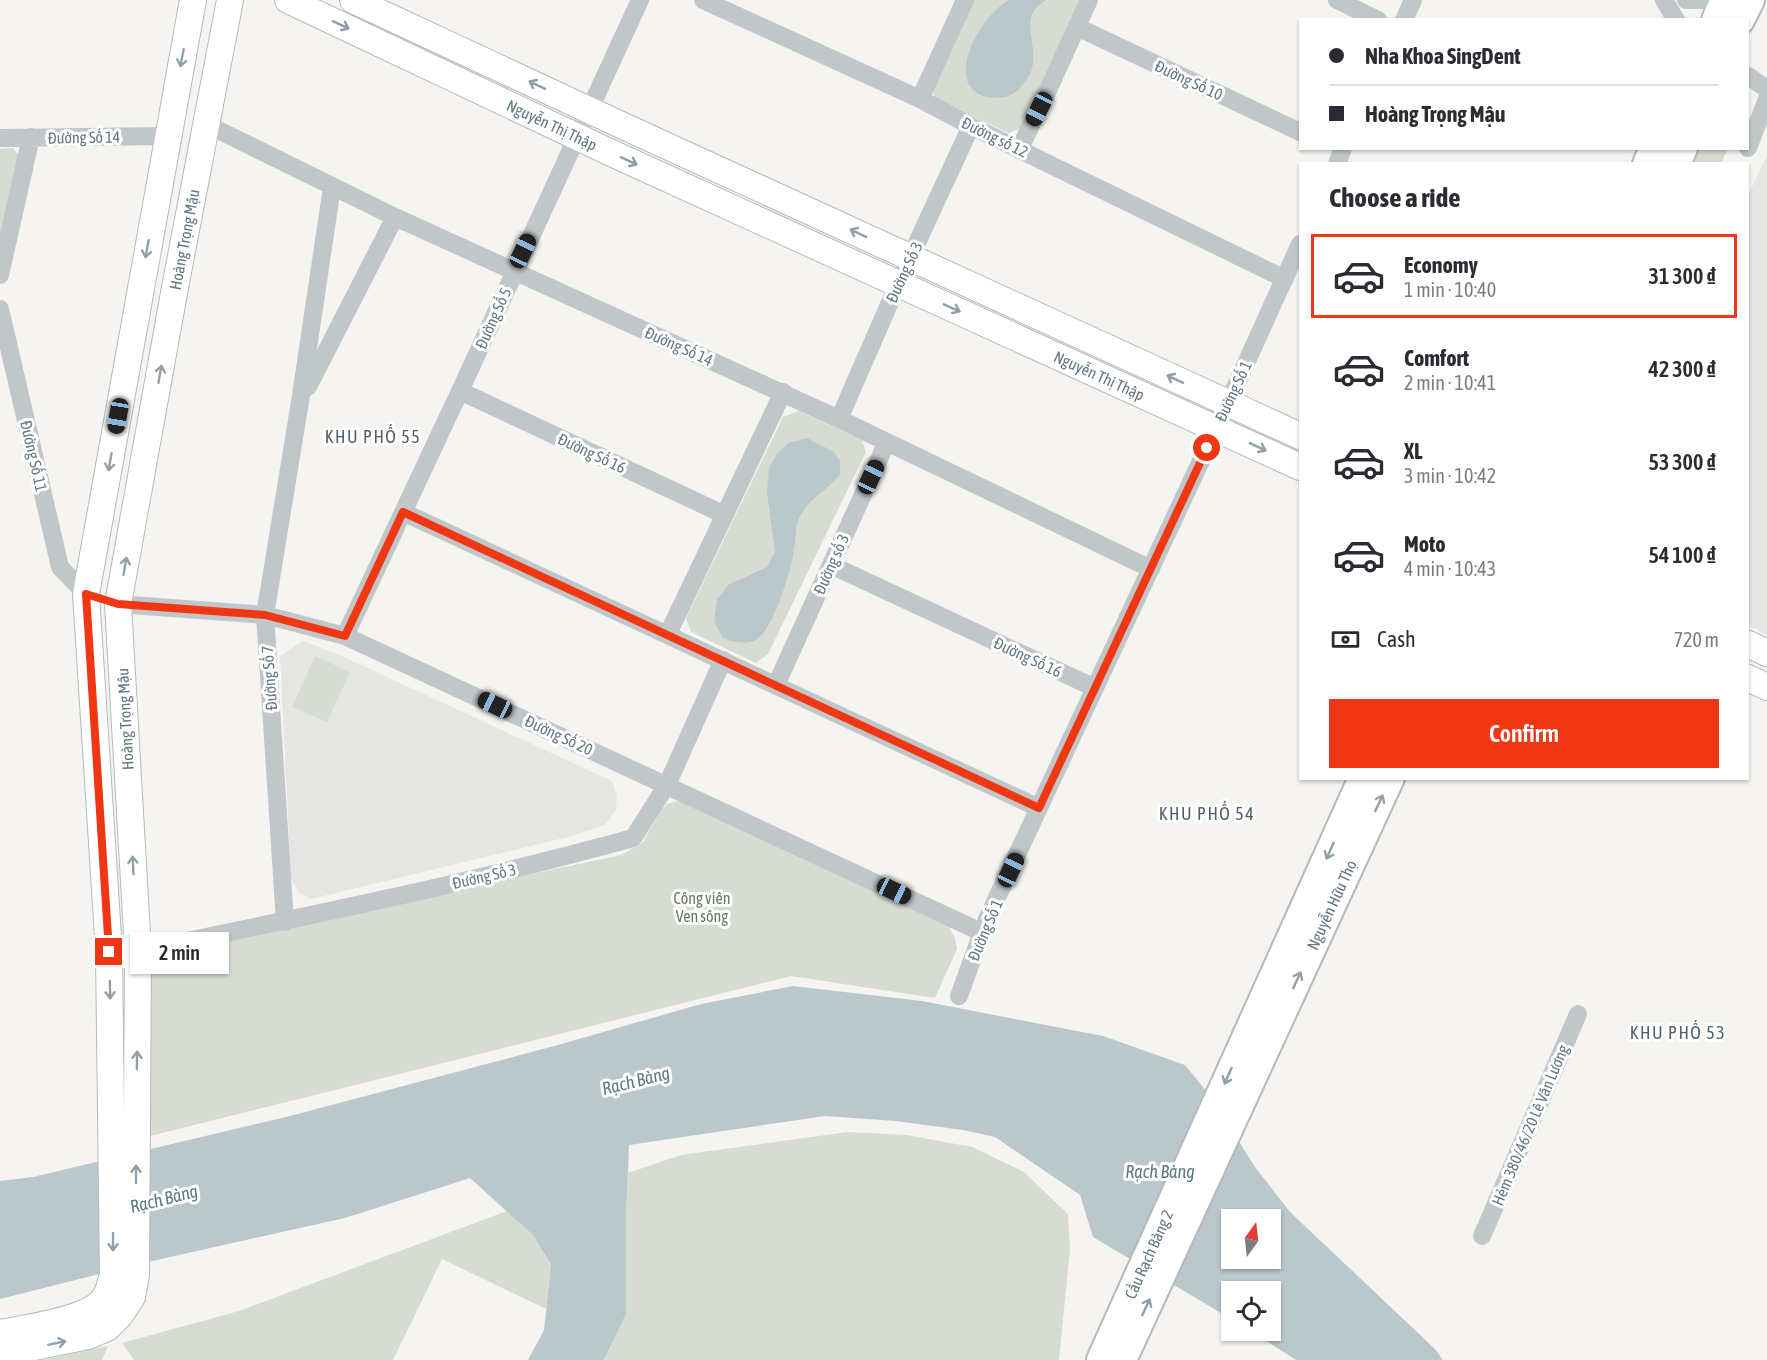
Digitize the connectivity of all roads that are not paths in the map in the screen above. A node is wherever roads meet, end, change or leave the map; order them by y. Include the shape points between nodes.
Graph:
1 (193, 0) edge
2 (230, 0) edge
3 (288, 0) edge
4 (353, 0) edge
5 (640, 0) edge
6 (703, 0) edge
7 (965, 0) edge
8 (1089, 0) edge
9 (1337, 0) edge
10 (1413, 0) edge
11 (1664, 0) edge
12 (1686, 0) edge
13 (1714, 0) edge
14 (1725, 0) edge
15 (1749, 0) edge
16 (1374, 18) edge
17 (1405, 18) edge
18 (1675, 18) edge
19 (1717, 18) edge
20 (1741, 18) edge
21 (1077, 27) junction
22 (1749, 77) edge
23 (1767, 89) edge
24 (920, 99) junction
25 (1767, 99) edge
26 (590, 110) junction
27 (206, 124) junction
28 (971, 126) junction
29 (1299, 132) edge
30 (168, 136) junction
31 (576, 136) junction
32 (31, 137) junction
33 (0, 138) edge
34 (1749, 143) edge
35 (1019, 150) junction
36 (332, 187) junction
37 (395, 217) junction
38 (1299, 246) edge
39 (911, 258) junction
40 (514, 271) junction
41 (0, 274) edge
42 (1285, 279) junction
43 (141, 282) junction
44 (898, 284) junction
45 (174, 292) junction
46 (0, 309) edge
47 (460, 391) junction
48 (783, 392) junction
49 (300, 402) junction
50 (1228, 403) junction
51 (839, 419) junction
52 (1216, 427) junction
53 (1299, 436) edge
54 (887, 442) junction
55 (1299, 467) edge
56 (403, 512) junction
57 (725, 515) junction
58 (831, 565) junction
59 (1151, 569) junction
60 (86, 594) junction
61 (118, 604) junction
62 (265, 615) junction
63 (668, 634) junction
64 (345, 636) junction
65 (1749, 644) edge
66 (1767, 653) edge
67 (723, 660) junction
68 (1749, 678) edge
69 (776, 685) junction
70 (1767, 687) edge
71 (1095, 688) junction
72 (1362, 780) edge
73 (1389, 780) edge
74 (667, 785) junction
75 (1039, 808) junction
76 (285, 922) junction
77 (981, 932) junction
78 (138, 951) junction
79 (959, 996) dead end
80 (1578, 1014) dead end
81 (1262, 1028) junction
82 (124, 1120) junction
83 (1482, 1236) dead end
84 (0, 1333) edge
85 (0, 1354) edge
86 (1109, 1358) edge

1 -> 30 main road, Hoàng Trọng Mậu
2 - 27 main road, Hoàng Trọng Mậu
3 -> 31 main road, Nguyễn Thị Thập
26 -> 4 main road, Nguyễn Thị Thập
5 - 26 street, Đường Số 5
6 - 24 street, Đường số 12
7 - 24 street
8 - 21 street
9 - 16 street
10 - 17 street
11 - 18 street
12 - 13 street
14 - 19 main road
15 - 20 main road
21 - 29 street, Đường Số 10
21 - 35 street
22 - 23 street
24 - 28 street, Đường số 12
25 - 34 street
26 - 31 street, Đường Số 5
39 -> 26 main road, Nguyễn Thị Thập
27 - 36 street, Đường Số 14
27 - 45 main road, Hoàng Trọng Mậu
28 - 35 street, Đường số 12
28 - 39 street, Đường Số 3
30 - 32 street, Đường Số 14
30 -> 43 main road, Hoàng Trọng Mậu
31 - 40 street, Đường Số 5
31 -> 44 main road, Nguyễn Thị Thập
32 - 33 street, Đường Số 14
32 - 41 street
35 - 42 street, Đường số 12
36 - 37 street, Đường Số 14
36 - 49 street, Đường Số 7
37 - 40 street, Đường Số 14
37 - 49 street, Đường Số 7
38 - 42 street, Đường Số 1
39 - 44 street, Đường Số 3
50 -> 39 main road, Nguyễn Thị Thập
40 - 47 street, Đường Số 5
40 - 48 street, Đường Số 14
42 - 50 street, Đường Số 1
43 - 45 main road
43 -> 60 main road, Hoàng Trọng Mậu
44 - 51 street, Đường Số 3
44 -> 52 main road, Nguyễn Thị Thập
61 -> 45 main road, Hoàng Trọng Mậu
46 - 60 street, Đường Số 11 via 60,567
47 - 56 street, Đường Số 5
47 - 57 street, Đường Số 16
48 - 51 street, Đường Số 14
48 - 57 street
49 - 62 street, Đường Số 7
50 - 52 street, Đường Số 1
50 - 53 main road, Nguyễn Thị Thập
51 - 54 street, Đường Số 14
52 -> 55 main road, Nguyễn Thị Thập
52 - 59 street, Đường Số 1
54 - 58 street, Đường số 3
54 - 59 street, Đường Số 14
56 - 63 street
56 - 64 street, Đường Số 5
57 - 63 street
58 - 69 street, Đường số 3
58 - 71 street, Đường Số 16
59 - 71 street, Đường Số 1
60 - 61 main road
60 -> 82 main road, Hoàng Trọng Mậu
61 - 62 street, Đường Số 20
78 -> 61 main road, Hoàng Trọng Mậu
62 - 64 street, Đường Số 20
62 - 76 street, Đường Số 7
63 - 67 street
64 - 74 street, Đường Số 20
65 - 66 main road
67 - 69 street
67 - 74 street, Đường Số 3
68 - 70 main road
69 - 75 street
71 - 75 street, Đường Số 1
72 -> 81 main road, Nguyễn Hữu Thọ
81 -> 73 main road, Nguyễn Hữu Thọ
74 - 76 street, Đường Số 3 via 633,838
74 - 77 street, Đường Số 20
75 - 77 street, Đường Số 1
76 - 78 street, Đường Số 3
77 - 79 street, Đường Số 1
82 -> 78 main road, Hoàng Trọng Mậu
80 - 83 street, Hẻm 380/46/20 Lê Văn Lương
81 - 86 main road, Cầu Rạch Bàng 2
82 -> 84 main road, Hoàng Trọng Mậu via 113,1275 104,1299 88,1312 68,1319
85 -> 82 main road, Hoàng Trọng Mậu via 88,1336 106,1328 132,1297 136,1275

